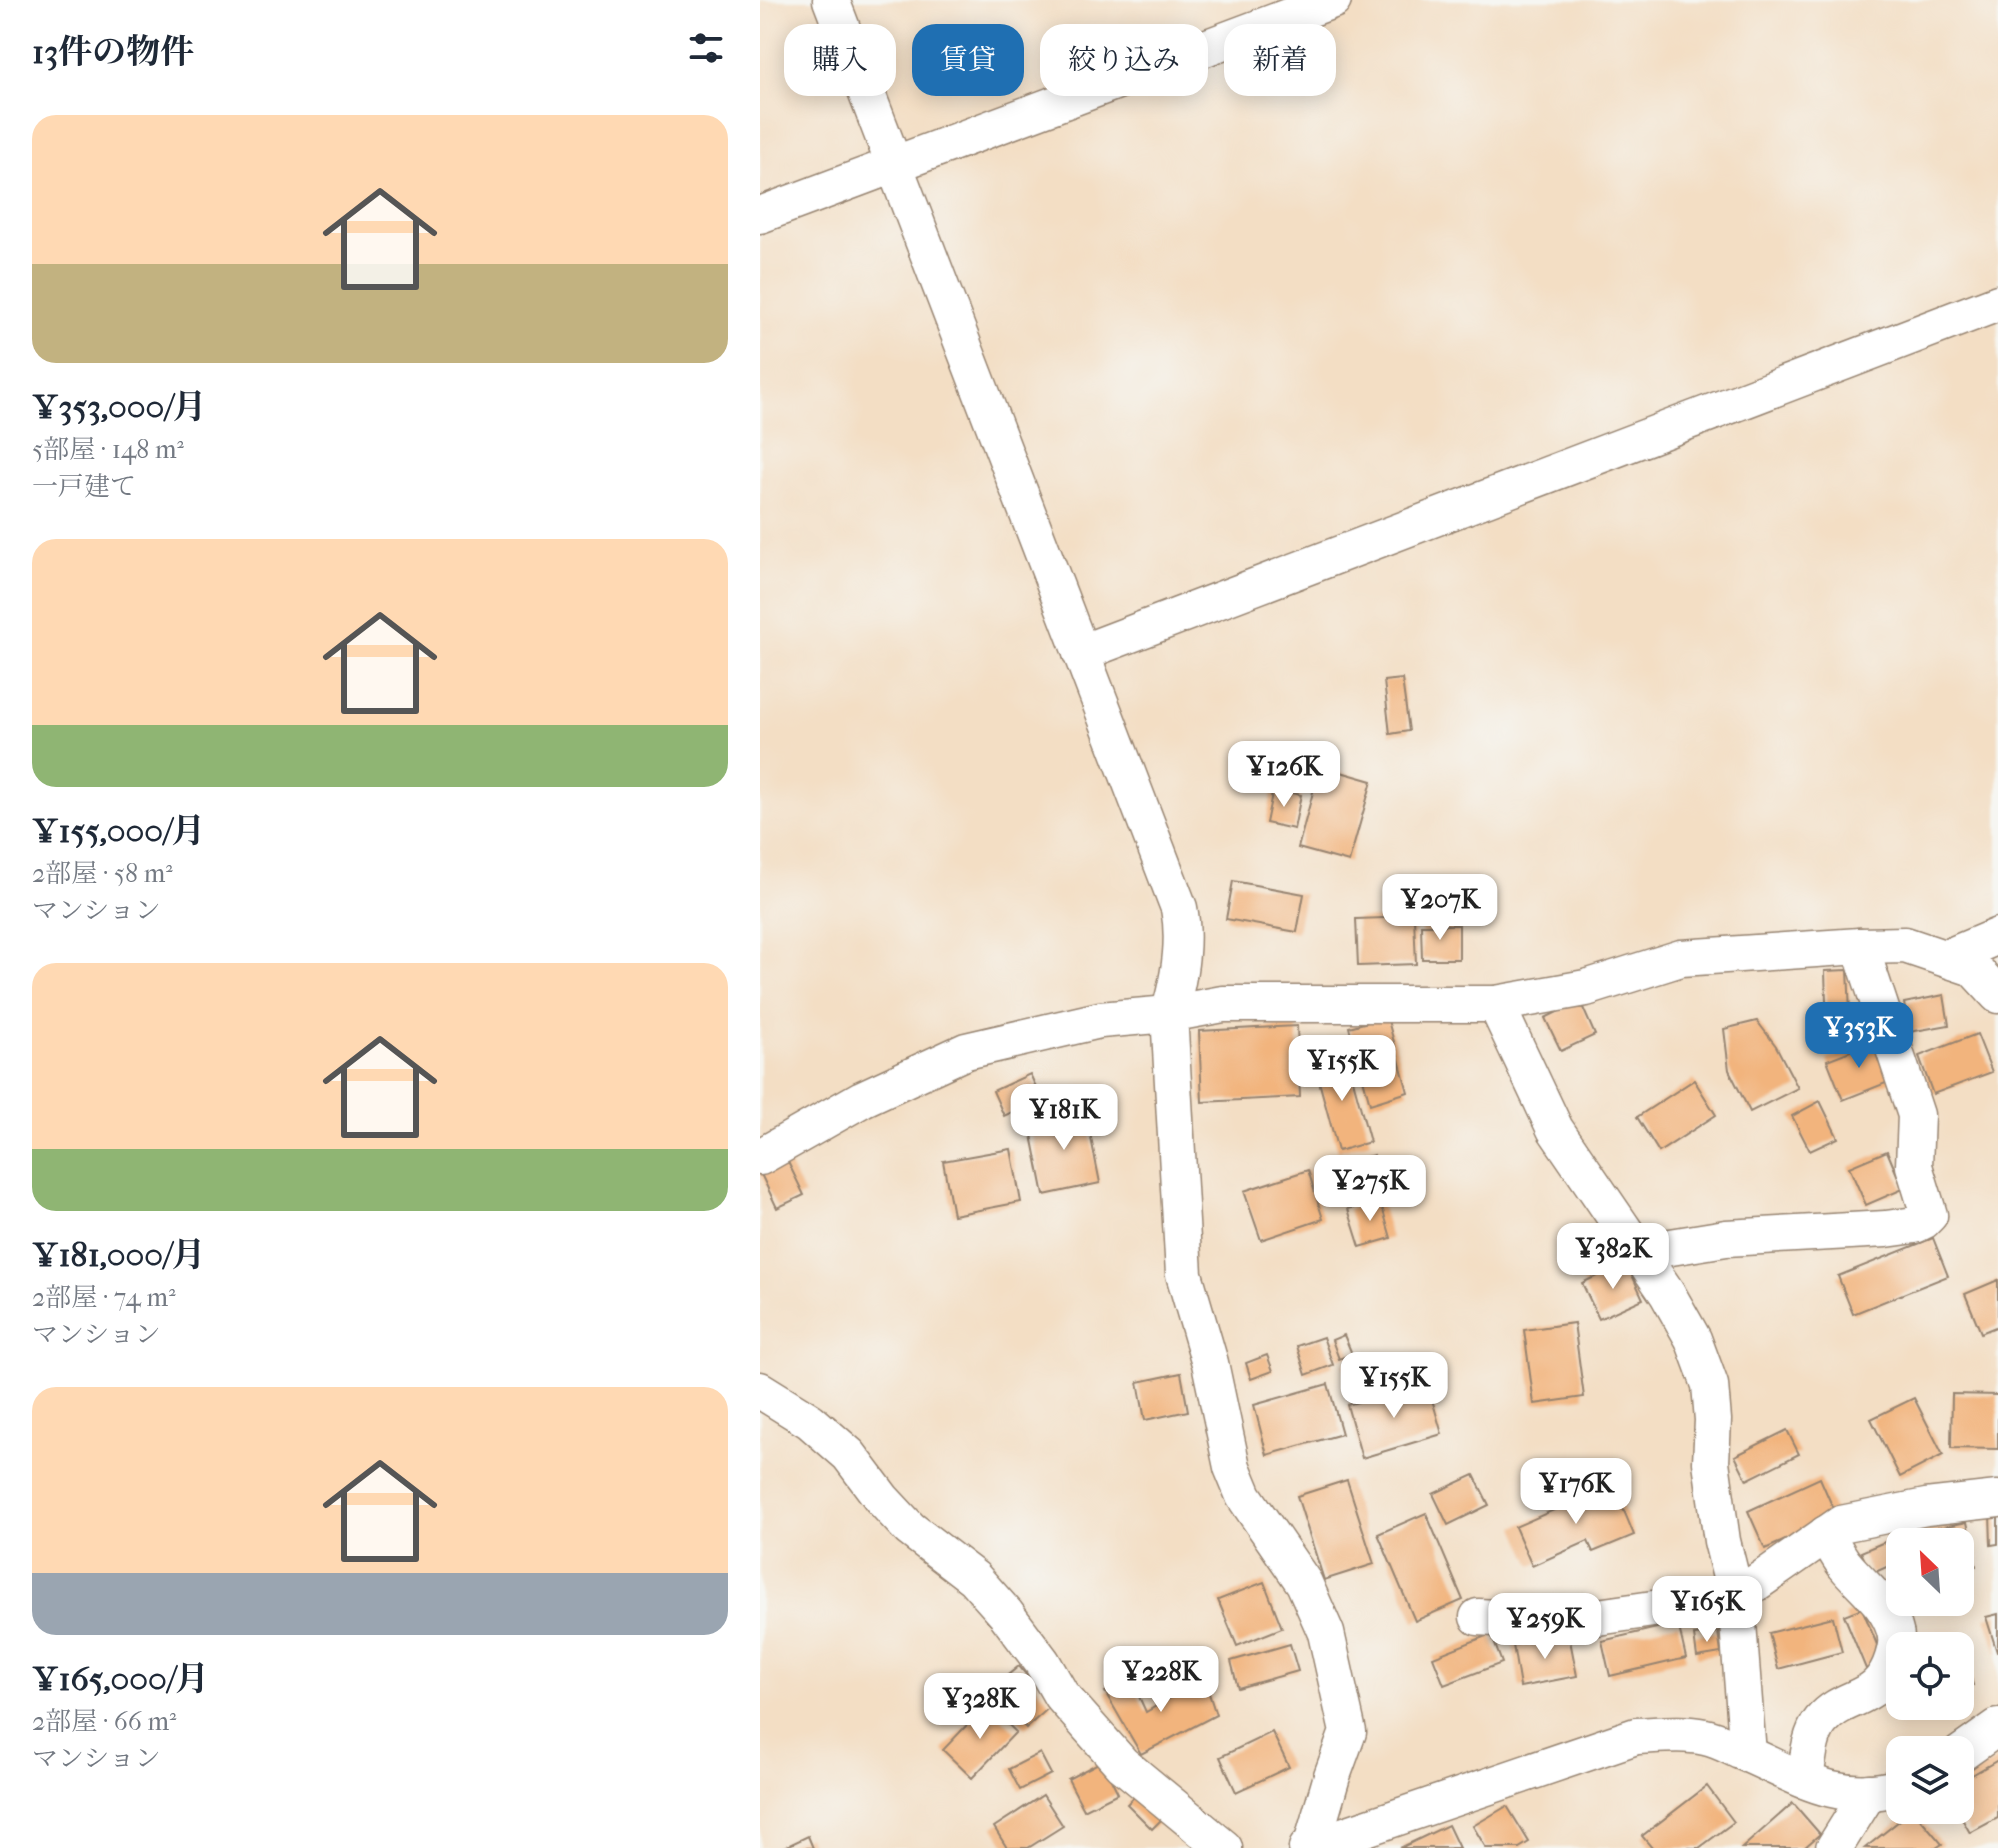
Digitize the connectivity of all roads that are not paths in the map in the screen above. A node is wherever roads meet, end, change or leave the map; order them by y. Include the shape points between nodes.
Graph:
1 (831, 0) edge
2 (1333, 0) edge
3 (894, 164) junction
4 (760, 215) edge
5 (1998, 303) edge
6 (1081, 653) junction
7 (1998, 936) edge
8 (1860, 946) junction
9 (1946, 958) junction
10 (1998, 995) edge
11 (1496, 1004) junction
12 (1169, 1014) junction
13 (760, 1157) edge
14 (1640, 1252) junction
15 (760, 1390) edge
16 (1998, 1499) edge
17 (1826, 1534) junction
18 (1736, 1597) junction
19 (1478, 1617) dead end
20 (1998, 1727) edge
21 (1974, 1744) edge
22 (1748, 1754) junction
23 (1805, 1780) junction
24 (1885, 1790) edge
25 (1310, 1847) edge
26 (1224, 1848) edge
27 (1834, 1848) edge

1 - 3 street
2 - 3 street
3 - 4 street
3 - 6 street
5 - 6 street
6 - 12 street via 1182,920 1180,979
7 - 9 street
8 - 9 street via 1905,945
8 - 11 street via 1681,958 1586,988
8 - 14 street via 1916,1115 1914,1166 1929,1215 1915,1225 1886,1229 1726,1238
9 - 10 street via 1973,968
11 - 12 street via 1223,1004
11 - 14 street via 1555,1129
12 - 13 street via 1100,1020 966,1051 862,1099
12 - 25 street via 1184,1274 1232,1467 1244,1496 1304,1583 1326,1633 1348,1732
14 - 18 street via 1693,1339 1710,1385 1711,1462
15 - 26 street via 810,1421 849,1455 910,1529 974,1578 1042,1662 1061,1695 1122,1764
16 - 17 street via 1841,1524
17 - 18 street
17 - 23 street via 1845,1565 1878,1599 1895,1629 1897,1647 1888,1675 1869,1694 1821,1721
18 - 19 street via 1563,1622
18 - 22 street
20 - 21 street
22 - 23 street
22 - 25 street via 1707,1737 1636,1736
23 - 24 street via 1824,1789
24 - 27 street

